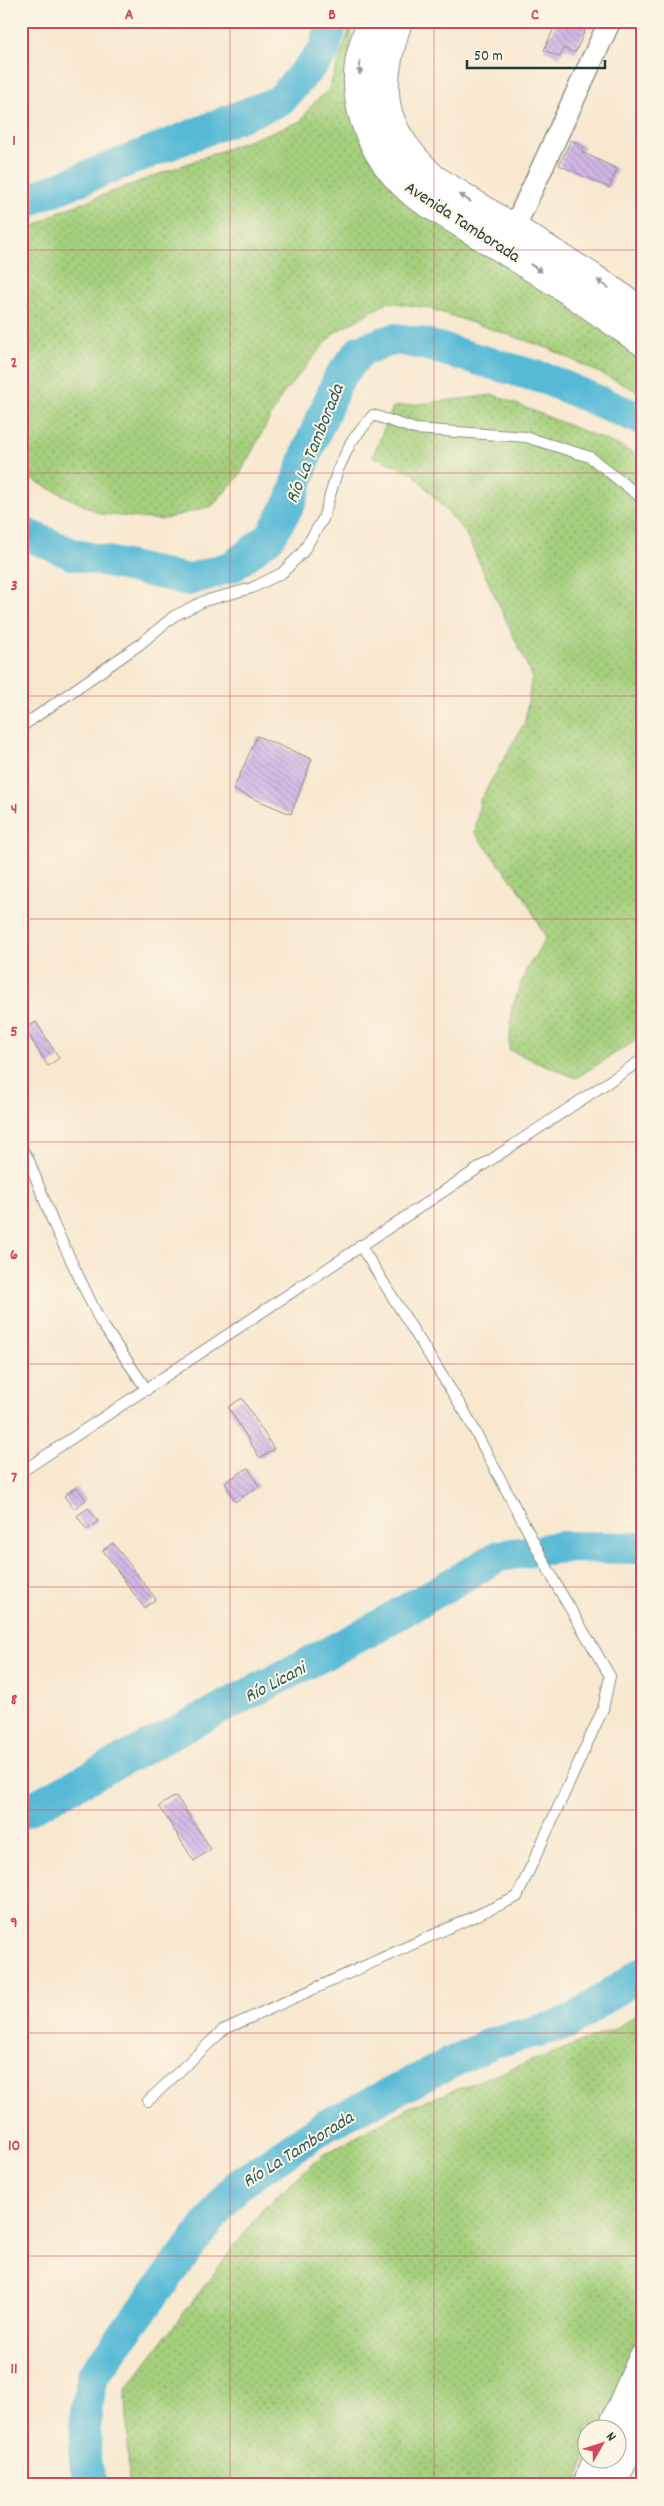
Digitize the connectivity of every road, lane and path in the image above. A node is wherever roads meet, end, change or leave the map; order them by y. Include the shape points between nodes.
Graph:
1 (371, 21) edge
2 (398, 21) edge
3 (610, 21) edge
4 (510, 238) junction
5 (643, 312) edge
6 (643, 342) edge
7 (643, 499) edge
8 (21, 727) edge
9 (643, 1059) edge
10 (21, 1148) edge
11 (360, 1245) junction
12 (146, 1390) junction
13 (21, 1472) edge
14 (148, 2101) dead end
15 (643, 2358) edge
16 (643, 2415) edge
17 (616, 2418) edge
18 (594, 2468) edge
19 (587, 2485) edge
20 (612, 2485) edge

1 -> 4 main road, Avenida Tamborada via 360,59 359,90 365,123 383,160 401,183 418,196
4 -> 2 main road, Avenida Tamborada via 434,179 399,140 389,120 384,88 388,53
3 - 4 street
5 -> 4 main road, Avenida Tamborada
4 -> 6 main road, Avenida Tamborada
7 - 8 lane via 590,457 526,437 416,429 373,415 351,442 337,472 323,519 302,553 282,573 252,588 204,601 174,616 139,645
9 - 11 lane
10 - 12 lane via 100,1321
11 - 12 lane
11 - 14 lane via 466,1414 558,1588 610,1676 603,1710 517,1897 224,2030
12 - 13 lane
15 - 17 main road
16 - 20 main road
18 - 19 main road

